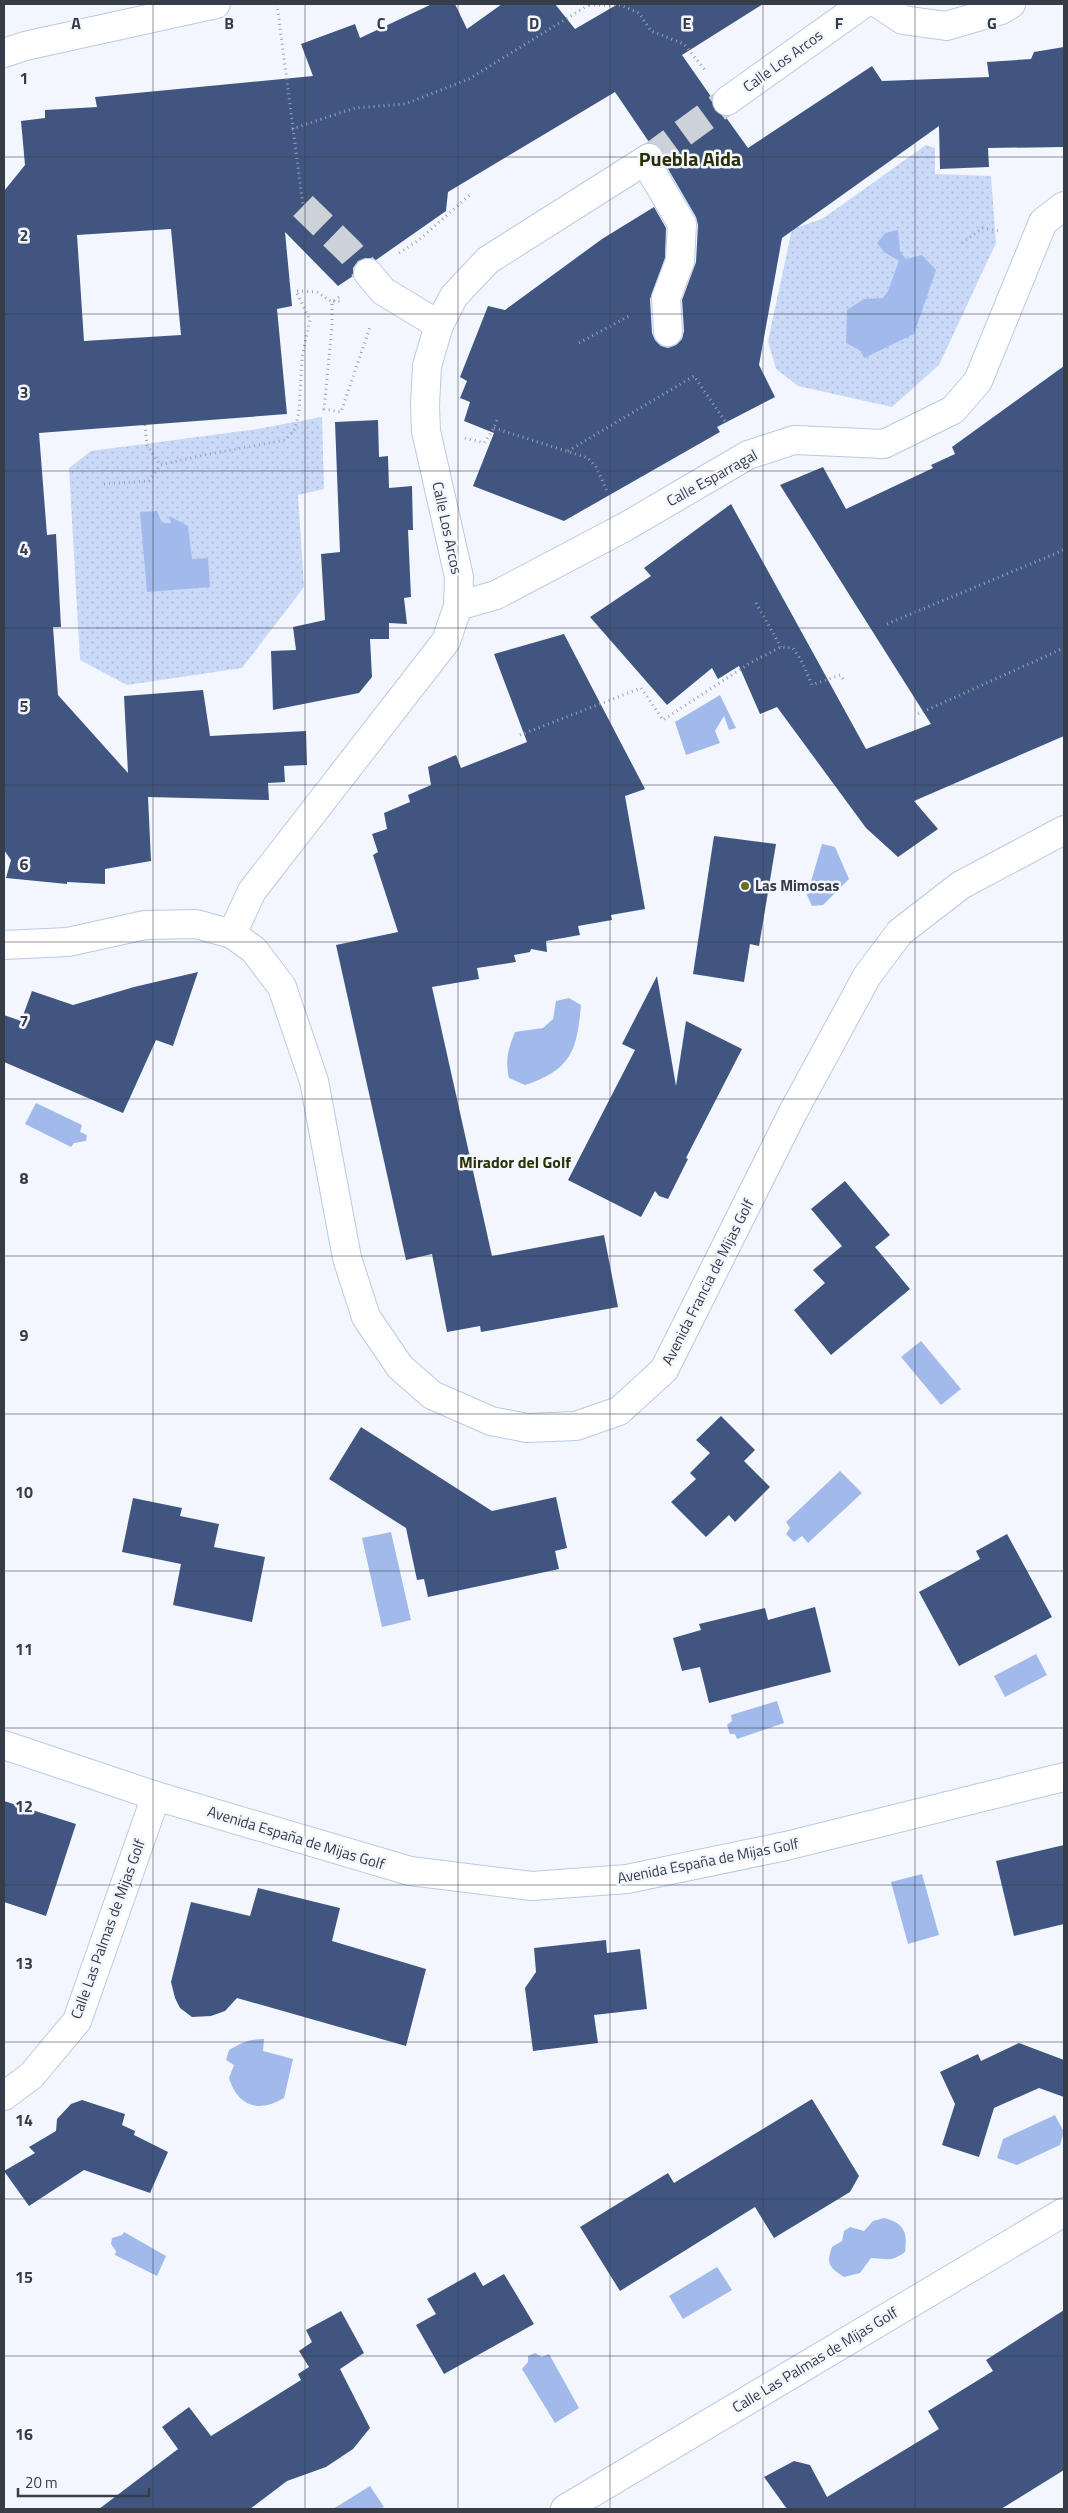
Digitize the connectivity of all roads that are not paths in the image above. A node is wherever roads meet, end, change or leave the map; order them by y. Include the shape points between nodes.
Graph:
1 (216, 4) edge
2 (863, 4) edge
3 (880, 4) edge
4 (1011, 4) edge
5 (4, 52) edge
6 (727, 101) tunnel mouth
7 (1064, 206) edge
8 (375, 282) tunnel mouth
9 (439, 325) junction
10 (668, 332) dead end
11 (458, 606) junction
12 (1064, 830) edge
13 (232, 934) junction
14 (4, 945) edge
15 (4, 1745) edge
16 (1064, 1777) edge
17 (156, 1796) junction
18 (4, 2096) edge
19 (1064, 2212) edge
20 (565, 2509) edge

1 - 5 street
2 - 6 street, Calle Los Arcos
3 - 4 street via 903,20 946,26
7 - 11 street, Calle Esparragal via 1043,222 978,380 953,410 884,444 794,440 748,455 625,527 496,595
8 - 9 street
9 - 10 street, Calle Los Arcos via 454,296 488,260 647,159 682,224 680,261 666,298
9 - 11 street, Calle Los Arcos via 427,366 426,431 459,577
11 - 13 street, Calle Los Arcos via 446,641 252,891
12 - 13 street, Avenida Francia de Mijas Golf via 961,885 900,932 867,976 797,1105 664,1370 619,1411 576,1426 527,1428 491,1421 432,1395 400,1367 366,1317 347,1258 314,1081 282,987 254,950
13 - 14 street, Avenida Francia de Mijas Golf via 196,924 145,925 68,942
15 - 17 street, Avenida España de Mijas Golf
16 - 17 street, Avenida España de Mijas Golf via 786,1846 627,1879 532,1886 410,1871
17 - 18 street, Calle Las Palmas de Mijas Golf via 77,2021 31,2076
19 - 20 street, Calle Las Palmas de Mijas Golf

